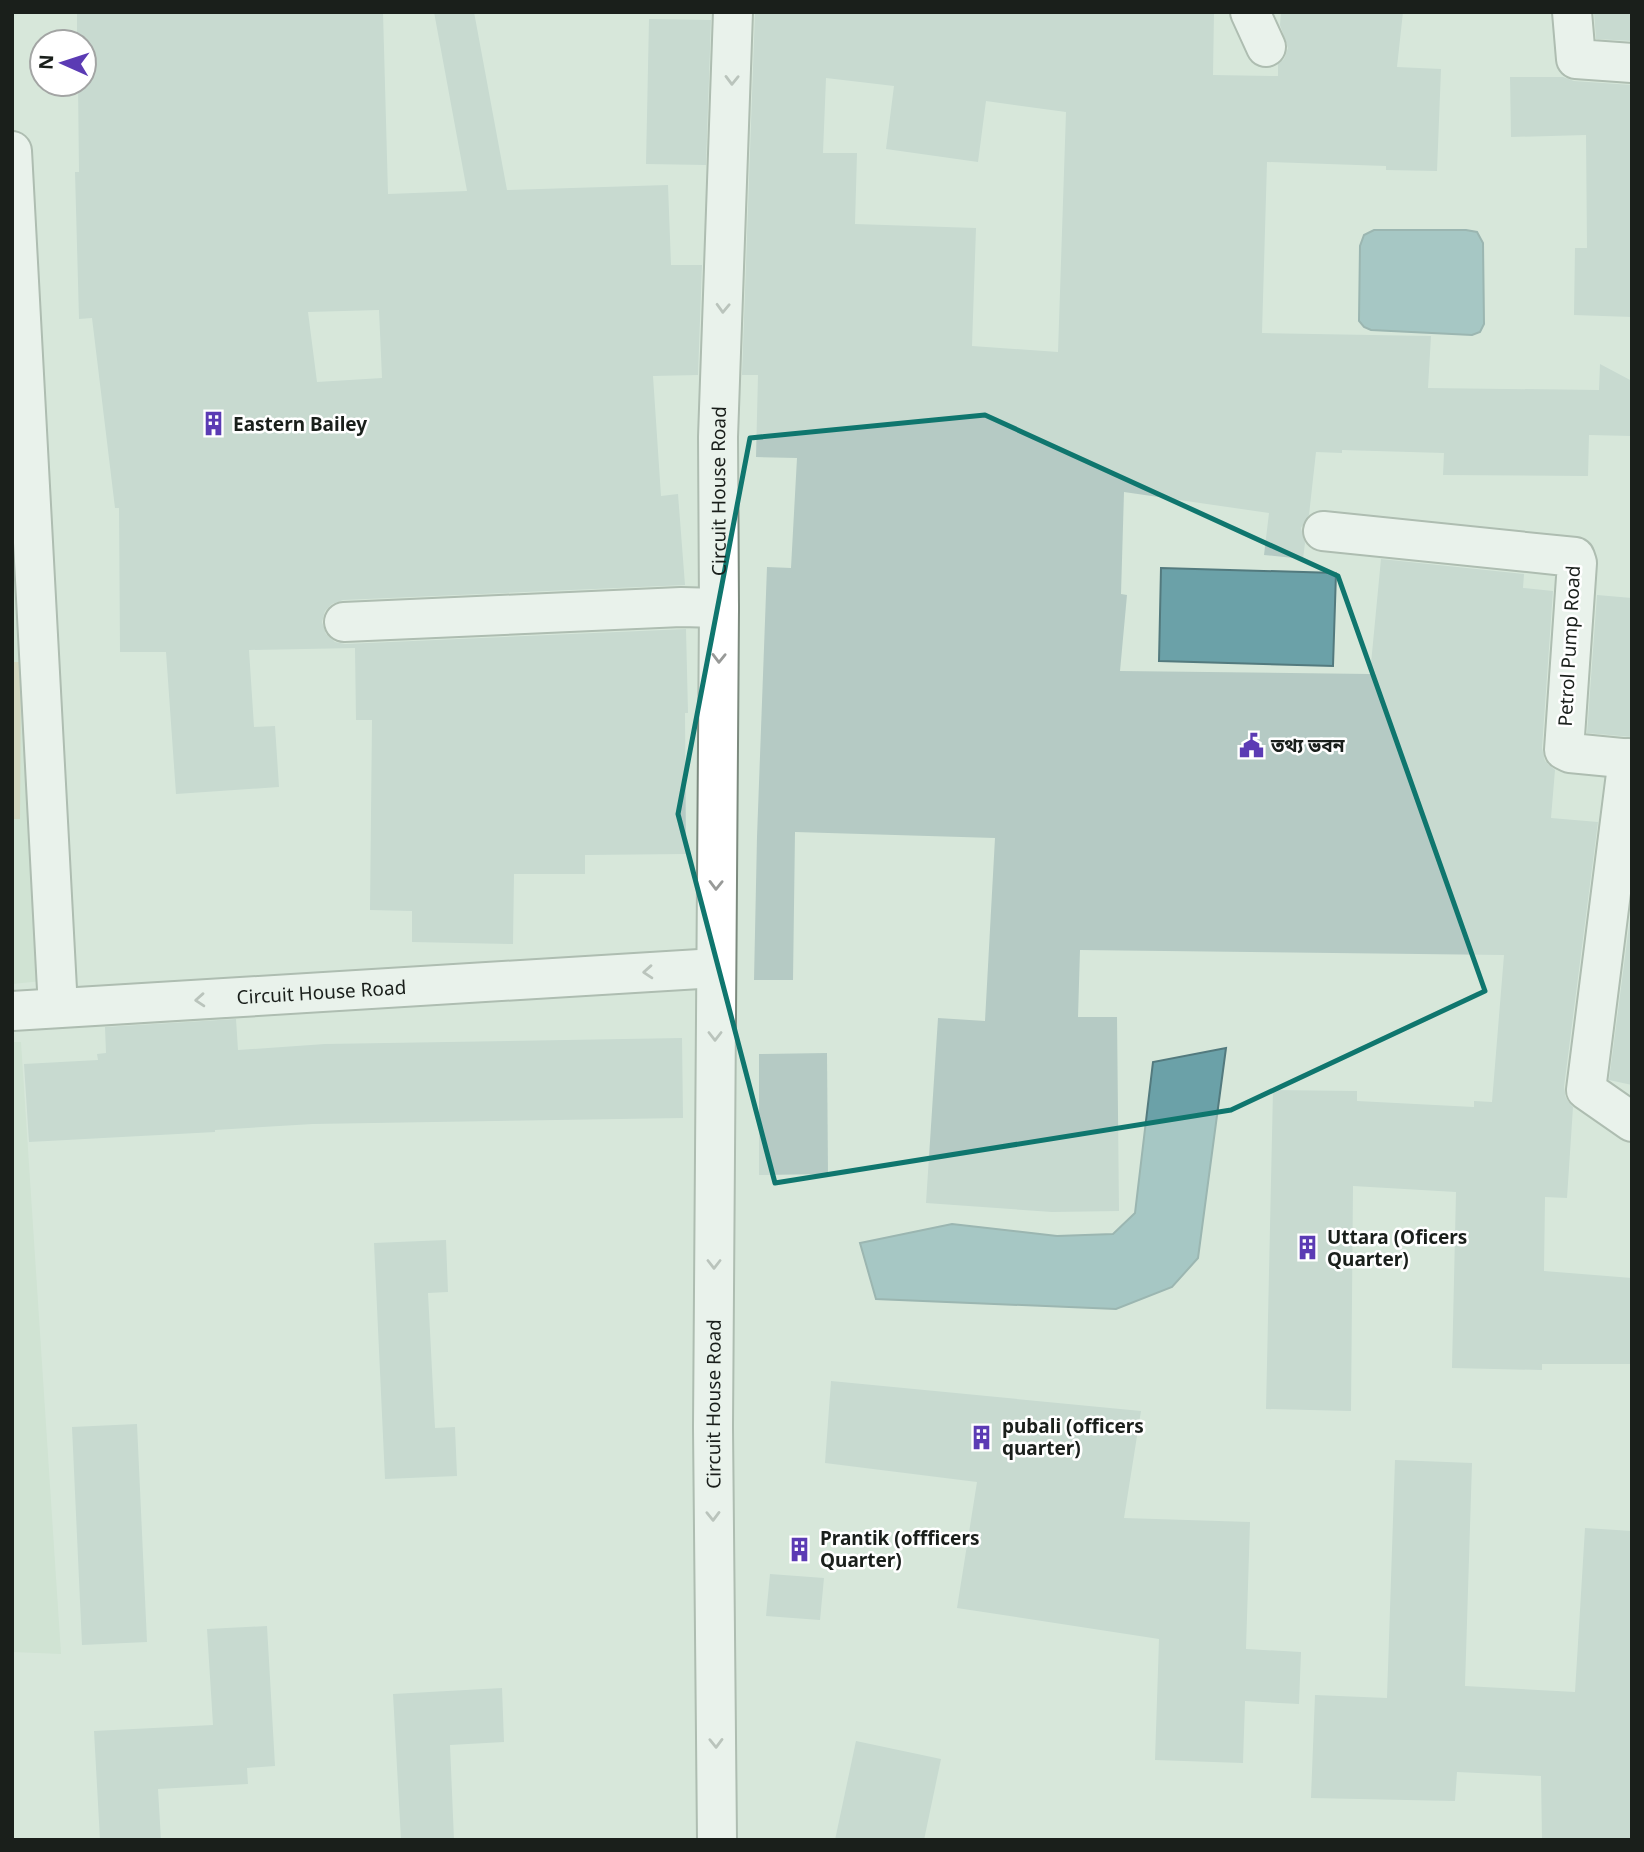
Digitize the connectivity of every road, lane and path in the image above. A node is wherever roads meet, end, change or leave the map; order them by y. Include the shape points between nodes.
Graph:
1 (733, 12) edge
2 (1250, 12) edge
3 (1572, 12) edge
4 (1266, 47) dead end
5 (1632, 63) edge
6 (12, 151) edge
7 (1323, 531) dead end
8 (719, 608) junction
9 (344, 622) dead end
10 (1630, 758) edge
11 (716, 968) junction
12 (58, 1008) junction
13 (12, 1011) edge
14 (1632, 1122) edge
15 (716, 1840) edge

1 -> 8 street, Circuit House Road via 718,437
2 - 4 street
3 - 5 street via 1576,59
6 - 12 street
7 - 10 street, Petrol Pump Road via 1575,557 1564,750
8 - 9 street
8 -> 11 street, Circuit House Road
10 - 14 street via 1586,1090
11 -> 12 street, Circuit House Road
11 -> 15 street, Circuit House Road
12 - 13 street, Circuit House Road

